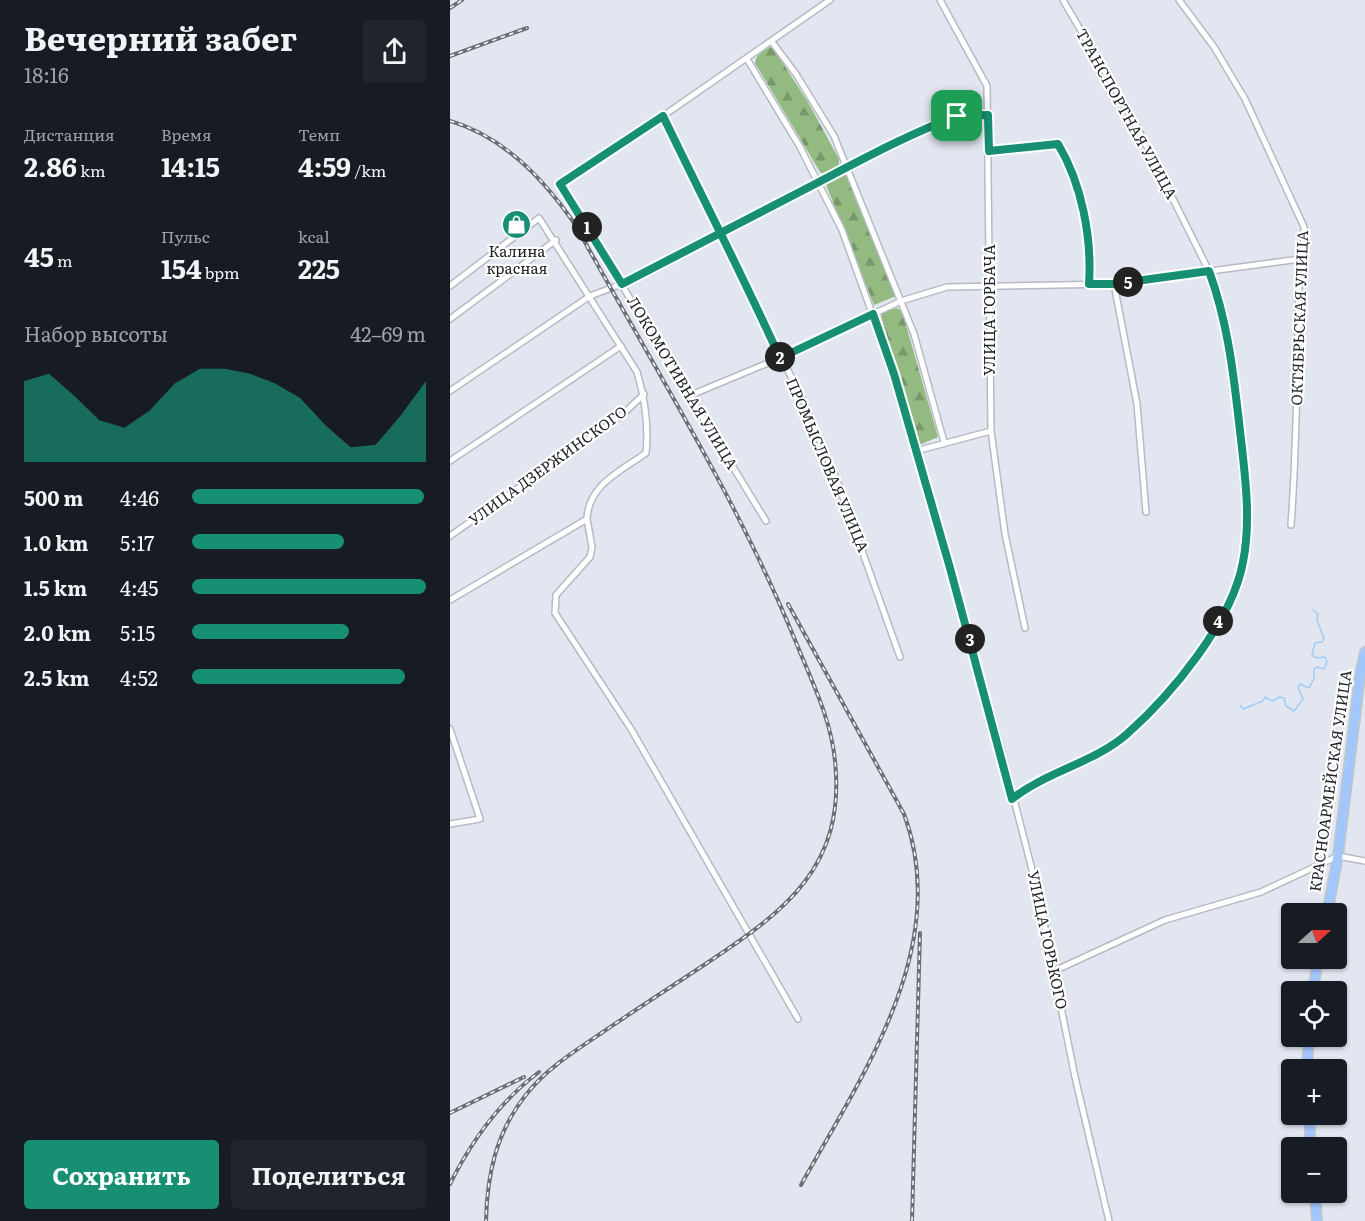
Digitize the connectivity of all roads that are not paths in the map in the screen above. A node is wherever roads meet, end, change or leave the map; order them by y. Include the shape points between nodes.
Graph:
1 (830, 0) edge
2 (940, 0) edge
3 (1063, 0) edge
4 (1179, 0) edge
5 (772, 42) junction
6 (747, 59) junction
7 (988, 115) junction
8 (663, 116) junction
9 (989, 151) junction
10 (846, 166) junction
11 (819, 182) junction
12 (720, 232) junction
13 (556, 240) junction
14 (1300, 259) junction
15 (1209, 271) junction
16 (622, 284) junction
17 (1089, 284) junction
18 (1114, 284) junction
19 (450, 286) edge
20 (989, 286) junction
21 (590, 296) junction
22 (901, 301) junction
23 (873, 314) junction
24 (450, 320) edge
25 (621, 346) junction
26 (780, 358) junction
27 (450, 391) edge
28 (644, 394) junction
29 (691, 395) junction
30 (991, 431) junction
31 (944, 442) junction
32 (915, 451) junction
33 (450, 461) edge
34 (1146, 512) dead end
35 (587, 519) junction
36 (766, 521) dead end
37 (1290, 525) dead end
38 (450, 536) edge
39 (450, 600) edge
40 (1025, 628) dead end
41 (1365, 652) edge
42 (900, 657) dead end
43 (450, 729) edge
44 (1012, 799) junction
45 (450, 824) edge
46 (1338, 856) junction
47 (1365, 861) edge
48 (1329, 903) edge
49 (1052, 972) junction
50 (798, 1019) dead end
51 (1316, 1203) edge
52 (1109, 1221) edge
53 (1317, 1221) edge

1 - 5 street
2 - 7 street, УЛИЦА ГОРБАЧА via 980,69 987,86
3 - 15 street, ТРАНСПОРТНАЯ УЛИЦА via 1137,127
4 - 14 street, ОКТЯБРЬСКАЯ УЛИЦА via 1214,47 1271,150 1304,226 1305,248
5 - 6 street
5 - 10 street via 834,136
6 - 8 street
6 - 11 street, УЛИЦА ГОРЬКОГО
7 - 9 street, УЛИЦА ГОРБАЧА
7 - 10 street via 957,116
8 - 12 street, ПРОМЫСЛОВАЯ УЛИЦА
8 - 16 street, ЛОКОМОТИВНАЯ УЛИЦА via 560,184
9 - 17 street via 1058,144 1088,229
9 - 20 street, УЛИЦА ГОРБАЧА
10 - 11 street
10 - 22 street
11 - 12 street
11 - 23 street, УЛИЦА ГОРЬКОГО via 842,230
12 - 16 street
12 - 26 street, ПРОМЫСЛОВАЯ УЛИЦА
13 - 19 street via 539,218
13 - 21 street
13 - 24 street
14 - 15 street
14 - 37 street, ОКТЯБРЬСКАЯ УЛИЦА via 1296,455
15 - 18 street
15 - 44 street, ТРАНСПОРТНАЯ УЛИЦА via 1230,342 1247,520 1243,564 1230,599 1185,673 1125,735
16 - 21 street
16 - 29 street, ЛОКОМОТИВНАЯ УЛИЦА
17 - 18 street
17 - 20 street
18 - 34 street via 1137,404
20 - 22 street via 947,287
20 - 30 street, УЛИЦА ГОРБАЧА
21 - 25 street
21 - 27 street
22 - 23 street
22 - 31 street
23 - 26 street
23 - 32 street, УЛИЦА ГОРЬКОГО
25 - 28 street via 637,372
25 - 33 street
26 - 29 street
26 - 42 street, ПРОМЫСЛОВАЯ УЛИЦА via 805,405 839,486
28 - 35 street via 646,453 594,492 587,506
28 - 38 street, УЛИЦА ДЗЕРЖИНСКОГО via 622,415
29 - 36 street, ЛОКОМОТИВНАЯ УЛИЦА
30 - 31 street
30 - 40 street, УЛИЦА ГОРБАЧА via 1005,534
31 - 32 street
32 - 44 street, УЛИЦА ГОРЬКОГО
35 - 39 street
35 - 50 street via 590,557 556,595 555,613 631,729
41 - 46 main road, КРАСНОАРМЕЙСКАЯ УЛИЦА
43 - 45 street via 480,819
44 - 49 street, УЛИЦА ГОРЬКОГО via 1047,928
46 - 47 street
46 - 48 main road, КРАСНОАРМЕЙСКАЯ УЛИЦА
46 - 49 street via 1261,892 1165,920
49 - 52 street, УЛИЦА ГОРЬКОГО
51 - 53 main road

